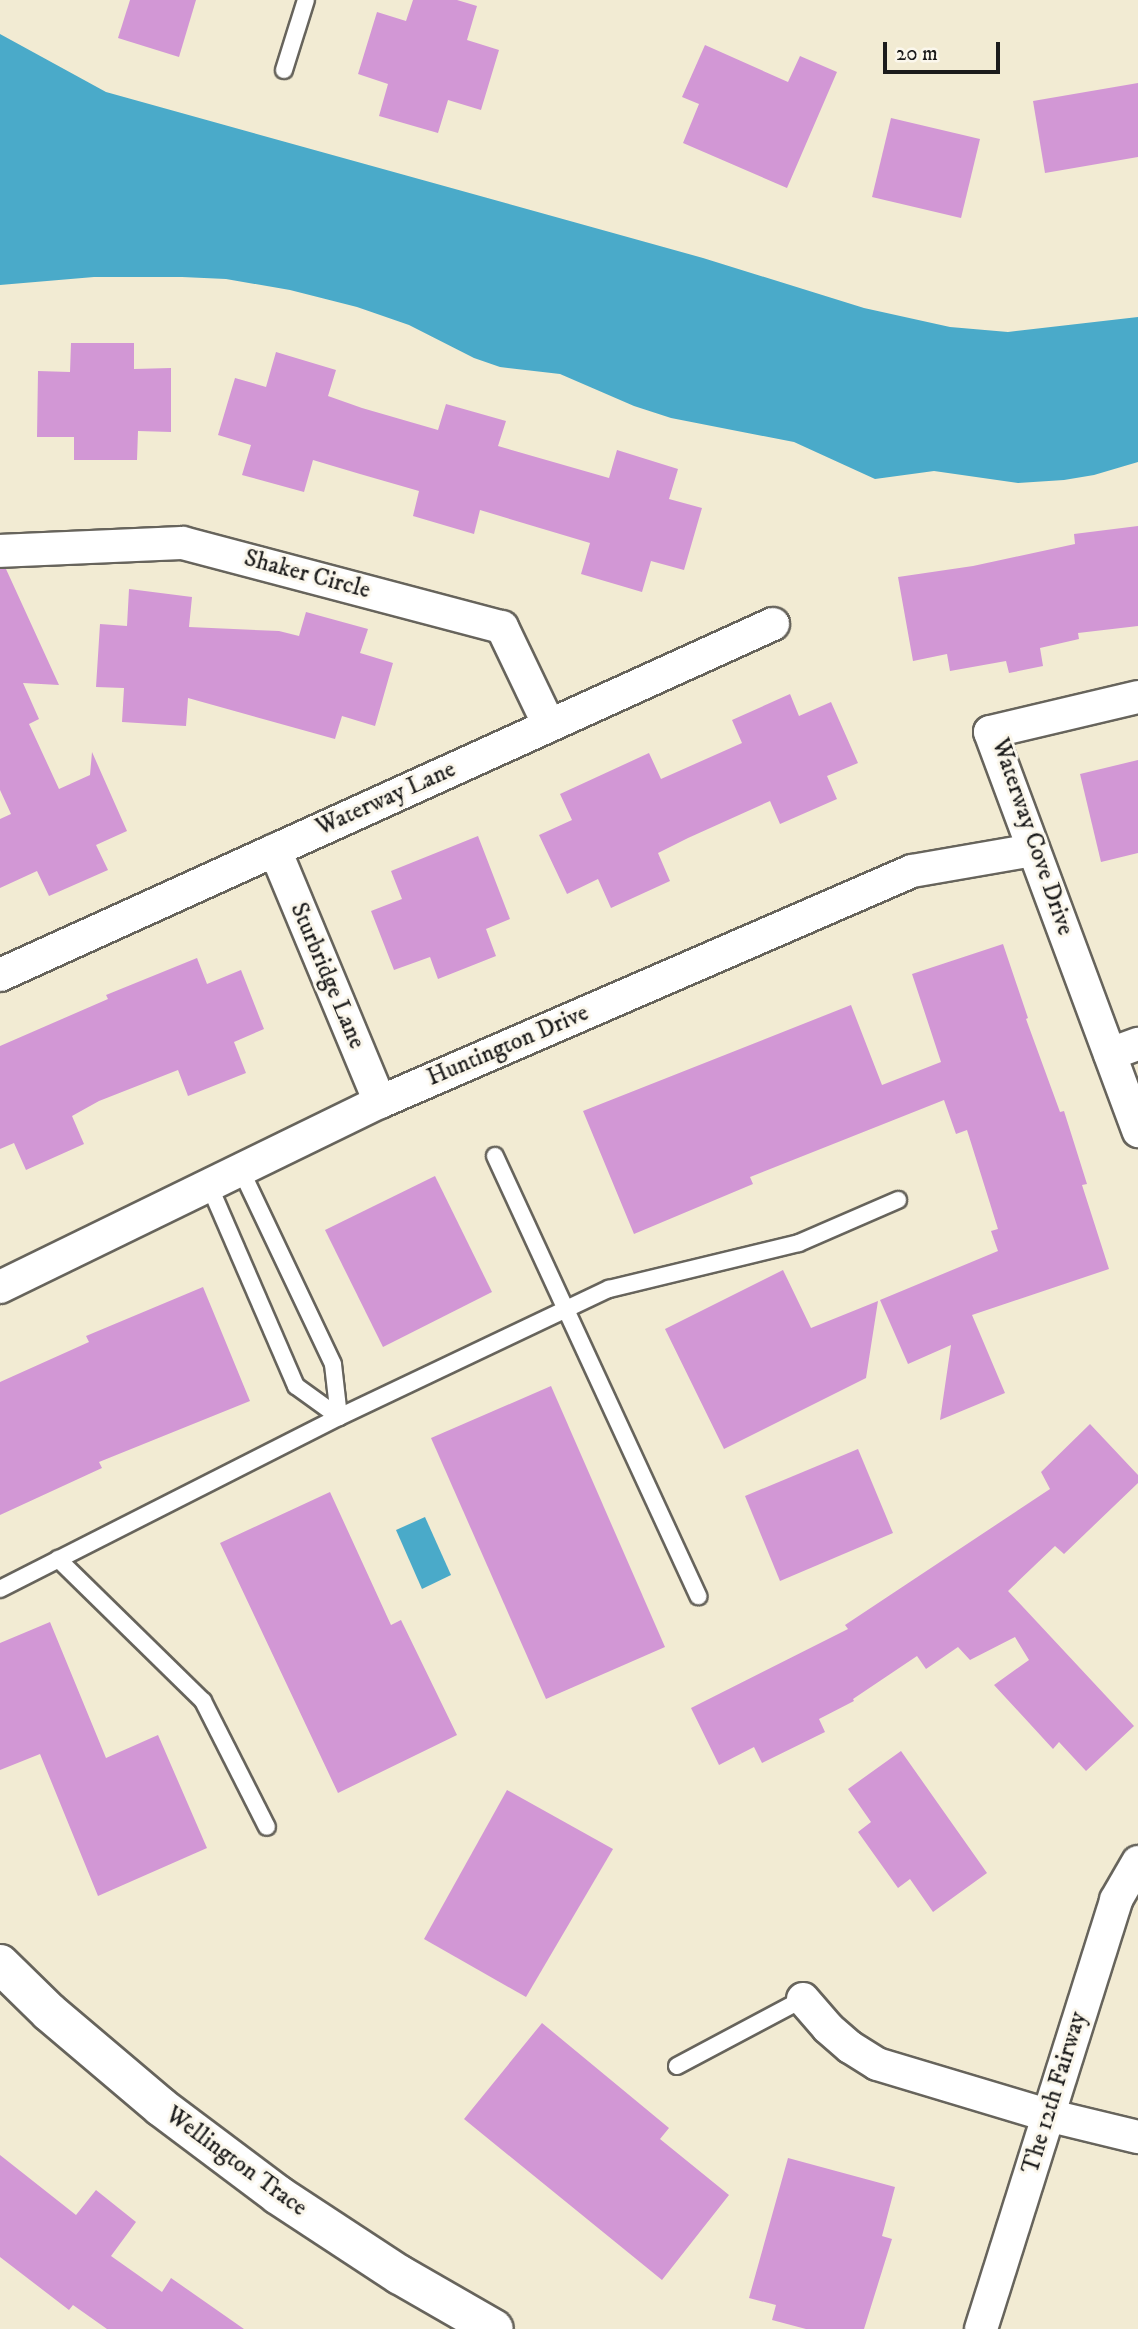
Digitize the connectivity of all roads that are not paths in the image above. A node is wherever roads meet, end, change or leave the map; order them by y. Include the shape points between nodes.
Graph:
1 (306, 0) edge
2 (284, 70) dead end
3 (0, 551) edge
4 (773, 624) dead end
5 (1138, 696) edge
6 (550, 725) junction
7 (275, 850) junction
8 (1033, 850) junction
9 (0, 975) edge
10 (1124, 1049) edge
11 (380, 1102) junction
12 (1138, 1130) edge
13 (495, 1156) dead end
14 (241, 1170) junction
15 (209, 1185) junction
16 (898, 1199) dead end
17 (0, 1287) edge
18 (566, 1308) junction
19 (339, 1417) junction
20 (58, 1559) junction
21 (0, 1589) edge
22 (698, 1596) dead end
23 (267, 1827) dead end
24 (1138, 1862) edge
25 (0, 1964) edge
26 (803, 1999) joint
27 (677, 2066) dead end
28 (1047, 2115) junction
29 (1138, 2137) edge
30 (494, 2329) edge
31 (981, 2329) edge

1 - 2 lane
3 - 6 street, Shaker Circle via 183,542 502,627
4 - 6 street, Waterway Lane
5 - 8 street, Waterway Cove Drive via 990,732
6 - 7 street, Waterway Lane
7 - 9 street, Waterway Lane
7 - 11 street, Sturbridge Lane
8 - 10 street, Waterway Cove Drive
8 - 11 street, Huntington Drive via 912,871
10 - 12 street, Waterway Cove Drive
11 - 14 street, Huntington Drive
13 - 18 lane
14 - 15 street, Huntington Drive
14 - 19 lane via 333,1364
15 - 17 street, Huntington Drive
15 - 19 lane via 296,1386
16 - 18 lane via 799,1243 609,1289
18 - 19 lane
18 - 22 lane
19 - 20 lane
20 - 21 lane
20 - 23 lane via 203,1701
24 - 28 street, The 12th Fairway via 1116,1900
25 - 30 street, Wellington Trace via 161,2107 267,2187 400,2275
26 - 27 lane
26 - 28 street via 828,2028 877,2064
28 - 29 street
28 - 31 street, The 12th Fairway

